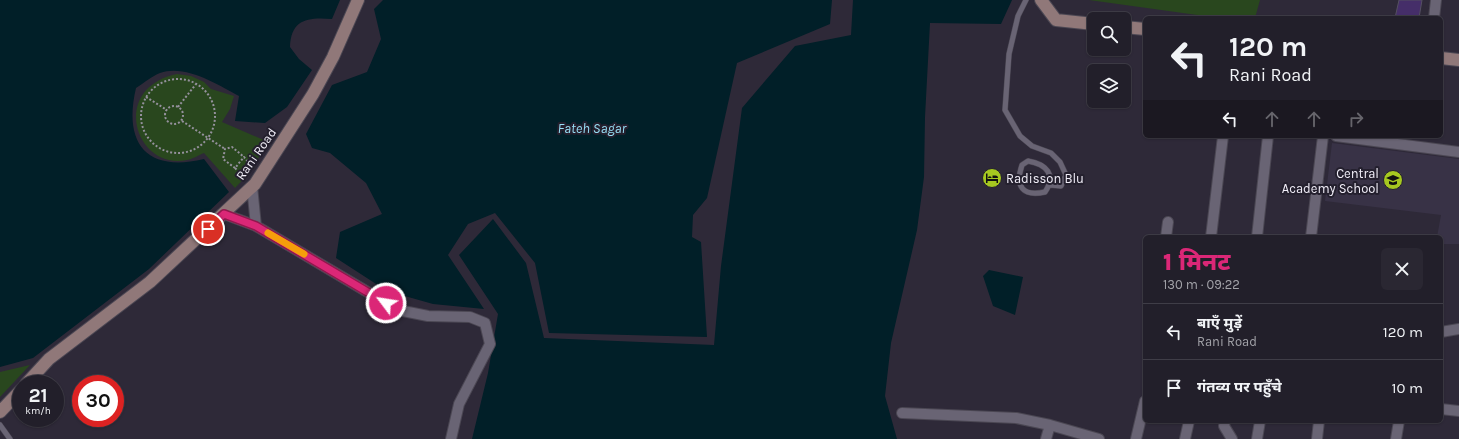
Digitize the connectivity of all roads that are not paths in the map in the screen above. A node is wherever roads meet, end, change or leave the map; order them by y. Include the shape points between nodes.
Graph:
1 (358, 0) edge
2 (1026, 0) edge
3 (1041, 0) edge
4 (1436, 0) edge
5 (1434, 16) edge
6 (1087, 23) edge
7 (1131, 28) edge
8 (1143, 29) edge
9 (1443, 58) edge
10 (1459, 60) edge
11 (1223, 138) edge
12 (1268, 138) edge
13 (1323, 138) edge
14 (1351, 138) edge
15 (1459, 152) edge
16 (249, 182) junction
17 (1050, 185) junction
18 (224, 214) junction
19 (1168, 222) dead end
20 (256, 226) junction
21 (1166, 235) edge
22 (1211, 235) edge
23 (1257, 235) edge
24 (1311, 235) edge
25 (1459, 329) edge
26 (1443, 332) edge
27 (35, 375) edge
28 (12, 399) edge
29 (1443, 409) edge
30 (1459, 411) edge
31 (0, 412) edge
32 (902, 413) dead end
33 (1143, 417) edge
34 (1189, 423) edge
35 (1225, 423) edge
36 (1260, 423) edge
37 (1319, 423) edge
38 (1399, 423) edge
39 (0, 425) edge
40 (1050, 425) junction
41 (10, 439) edge
42 (451, 439) edge
43 (1046, 439) edge
44 (1099, 439) edge
45 (1136, 439) edge
46 (1185, 439) edge
47 (1232, 439) edge
48 (1257, 439) edge
49 (1317, 439) edge
50 (1396, 439) edge

1 - 16 street, Rani Road via 333,57 313,94
2 - 17 lane via 1018,16 1009,54 1005,110 1020,136 1032,146 1051,153 1060,162 1066,175 1061,186
3 - 6 street via 1056,20
4 - 5 street
7 - 8 street
9 - 10 street
11 - 22 street
12 - 23 street
13 - 24 street
14 - 15 street
16 - 18 street, Rani Road
16 - 20 street
17 - 17 lane via 1045,192 1033,195 1024,191 1018,176 1022,165 1028,161 1044,167 1050,175
18 - 20 street
18 - 27 street, Rani Road via 150,282 50,359
19 - 21 street
20 - 42 street via 398,310 428,316 470,317 485,323 490,344 459,404
25 - 26 street
28 - 31 street
29 - 30 street
32 - 40 street via 1016,418
33 - 45 street
34 - 46 street
35 - 47 street
36 - 48 street
37 - 49 street
38 - 50 street
39 - 41 lane
40 - 43 street
40 - 44 street

